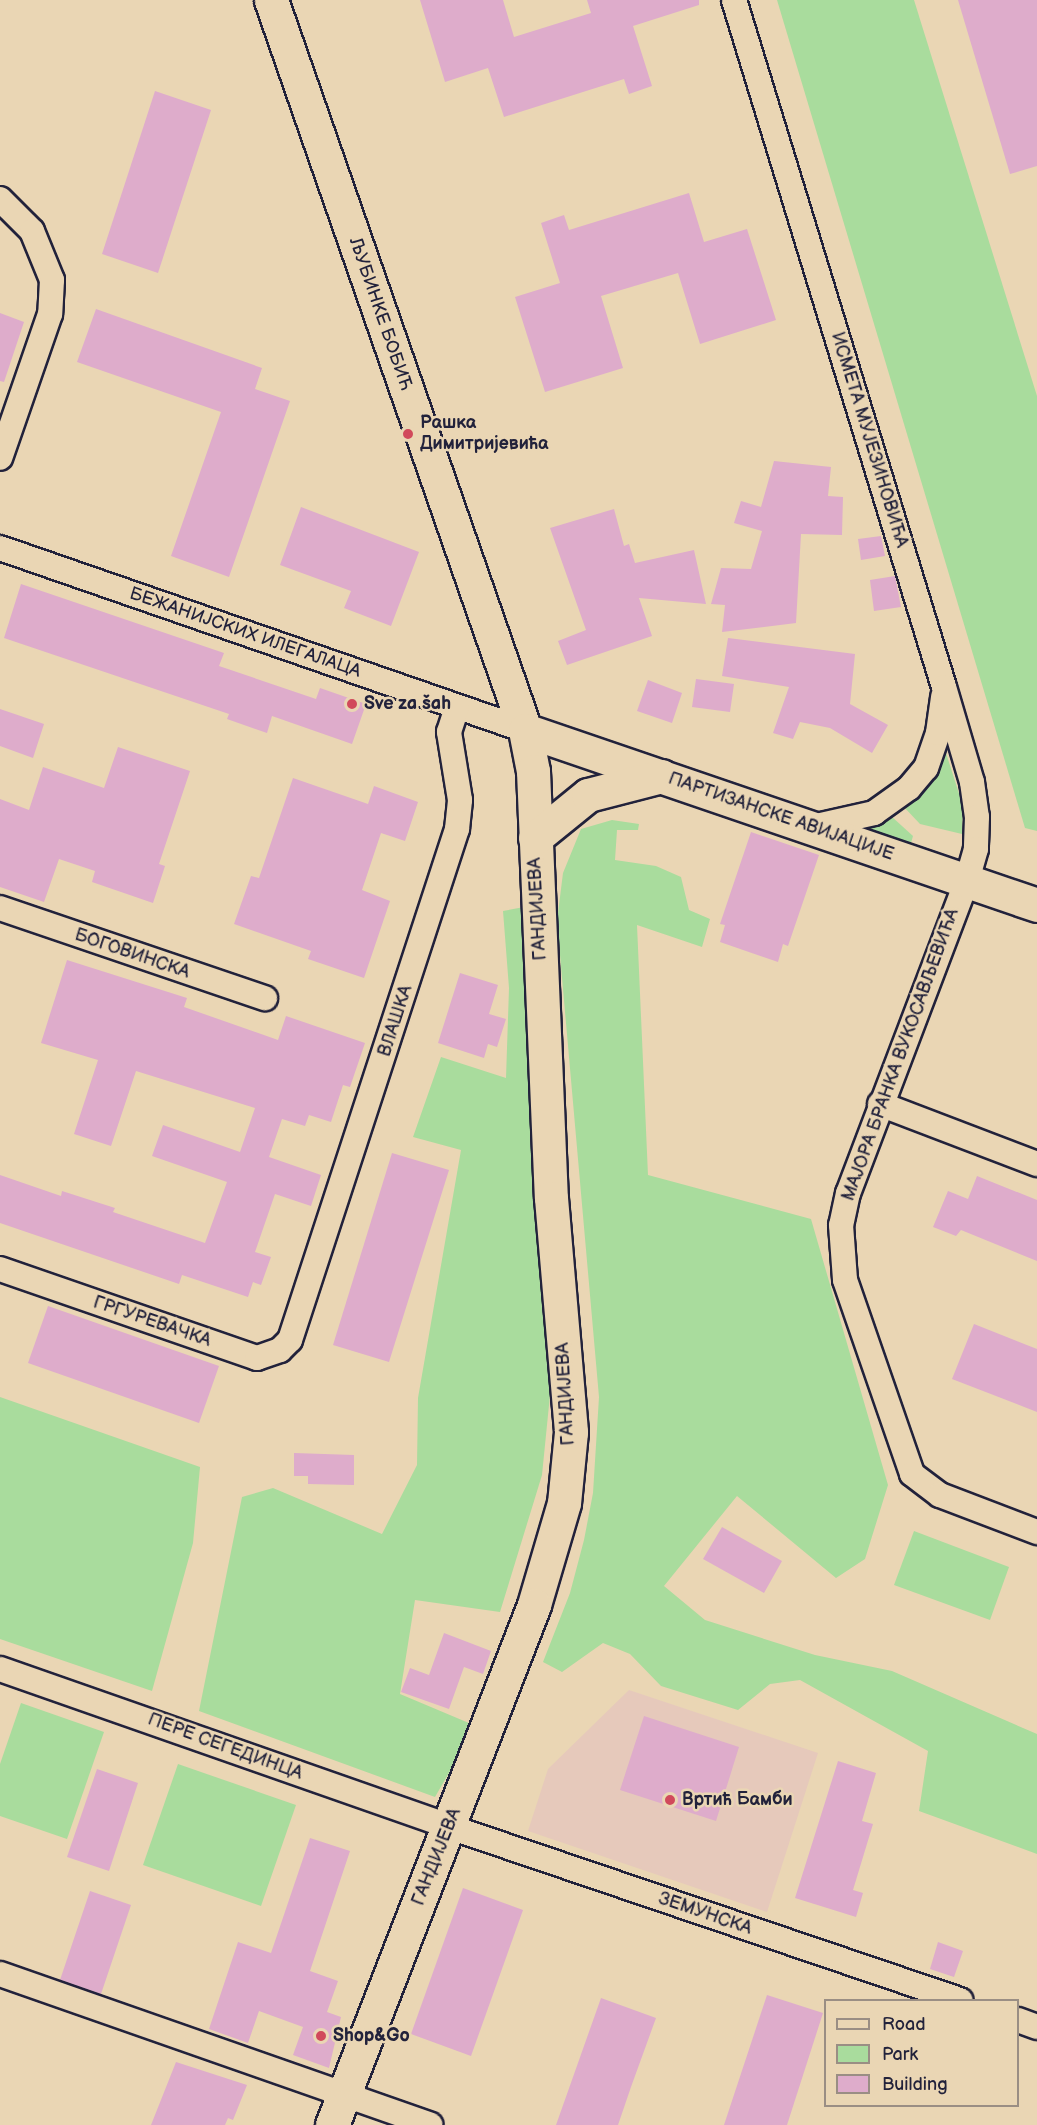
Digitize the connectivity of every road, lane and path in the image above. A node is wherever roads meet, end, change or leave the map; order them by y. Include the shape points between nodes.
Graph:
1 (271, 0) edge
2 (734, 0) edge
3 (0, 199) edge
4 (0, 458) edge
5 (0, 548) edge
6 (944, 687) junction
7 (457, 708) junction
8 (525, 730) junction
9 (662, 776) junction
10 (811, 827) junction
11 (535, 838) junction
12 (966, 883) junction
13 (1037, 905) edge
14 (0, 908) edge
15 (265, 998) dead end
16 (880, 1104) junction
17 (1037, 1164) edge
18 (0, 1269) edge
19 (296, 1330) joint
20 (1037, 1532) edge
21 (0, 1669) edge
22 (450, 1827) junction
23 (0, 1974) edge
24 (954, 1999) edge
25 (1019, 2021) edge
26 (1037, 2027) edge
27 (344, 2094) junction
28 (332, 2125) edge
29 (430, 2125) edge

1 - 8 main road, ЉУБИНКЕ БОБИЋ
2 - 6 street, ИСМЕТА МУЈЕЗИНОВИЋА
3 - 4 street via 32,231 52,280 50,314
5 - 7 street, БЕЖАНИЈСКИХ ИЛЕГАЛАЦА
6 - 10 street via 938,733 926,768 909,788 874,813
6 - 12 street, ИСМЕТА МУЈЕЗИНОВИЋА via 972,782 977,817 976,849
7 - 8 street, БЕЖАНИЈСКИХ ИЛЕГАЛАЦА
7 - 19 street, ВЛАШКА via 449,732 460,800 457,830
8 - 9 main road, ПАРТИЗАНСКЕ АВИЈАЦИЈЕ
8 - 11 main road, ГАНДИЈЕВА via 533,771
9 - 10 main road, ПАРТИЗАНСКЕ АВИЈАЦИЈЕ
9 - 11 main road via 588,795
10 - 12 main road, ПАРТИЗАНСКЕ АВИЈАЦИЈЕ
11 - 22 main road, ГАНДИЈЕВА via 551,1198 571,1414 569,1460 564,1503 544,1575
12 - 13 main road, ПАРТИЗАНСКЕ АВИЈАЦИЈЕ
12 - 16 street, МАЈОРА БРАНКА ВУКОСАВЉЕВИЋА
14 - 15 street, БОГОВИНСКА
16 - 17 street
16 - 20 street, МАЈОРА БРАНКА ВУКОСАВЉЕВИЋА via 848,1193 841,1248 851,1305 904,1460 926,1488
18 - 19 street, ГРГУРЕВАЧКА via 257,1358 280,1350
21 - 22 street, ПЕРЕ СЕГЕДИНЦА
22 - 24 street, ЗЕМУНСКА
22 - 27 main road, ГАНДИЈЕВА
23 - 27 street
25 - 26 street
27 - 28 main road, ГАНДИЈЕВА
27 - 29 street

